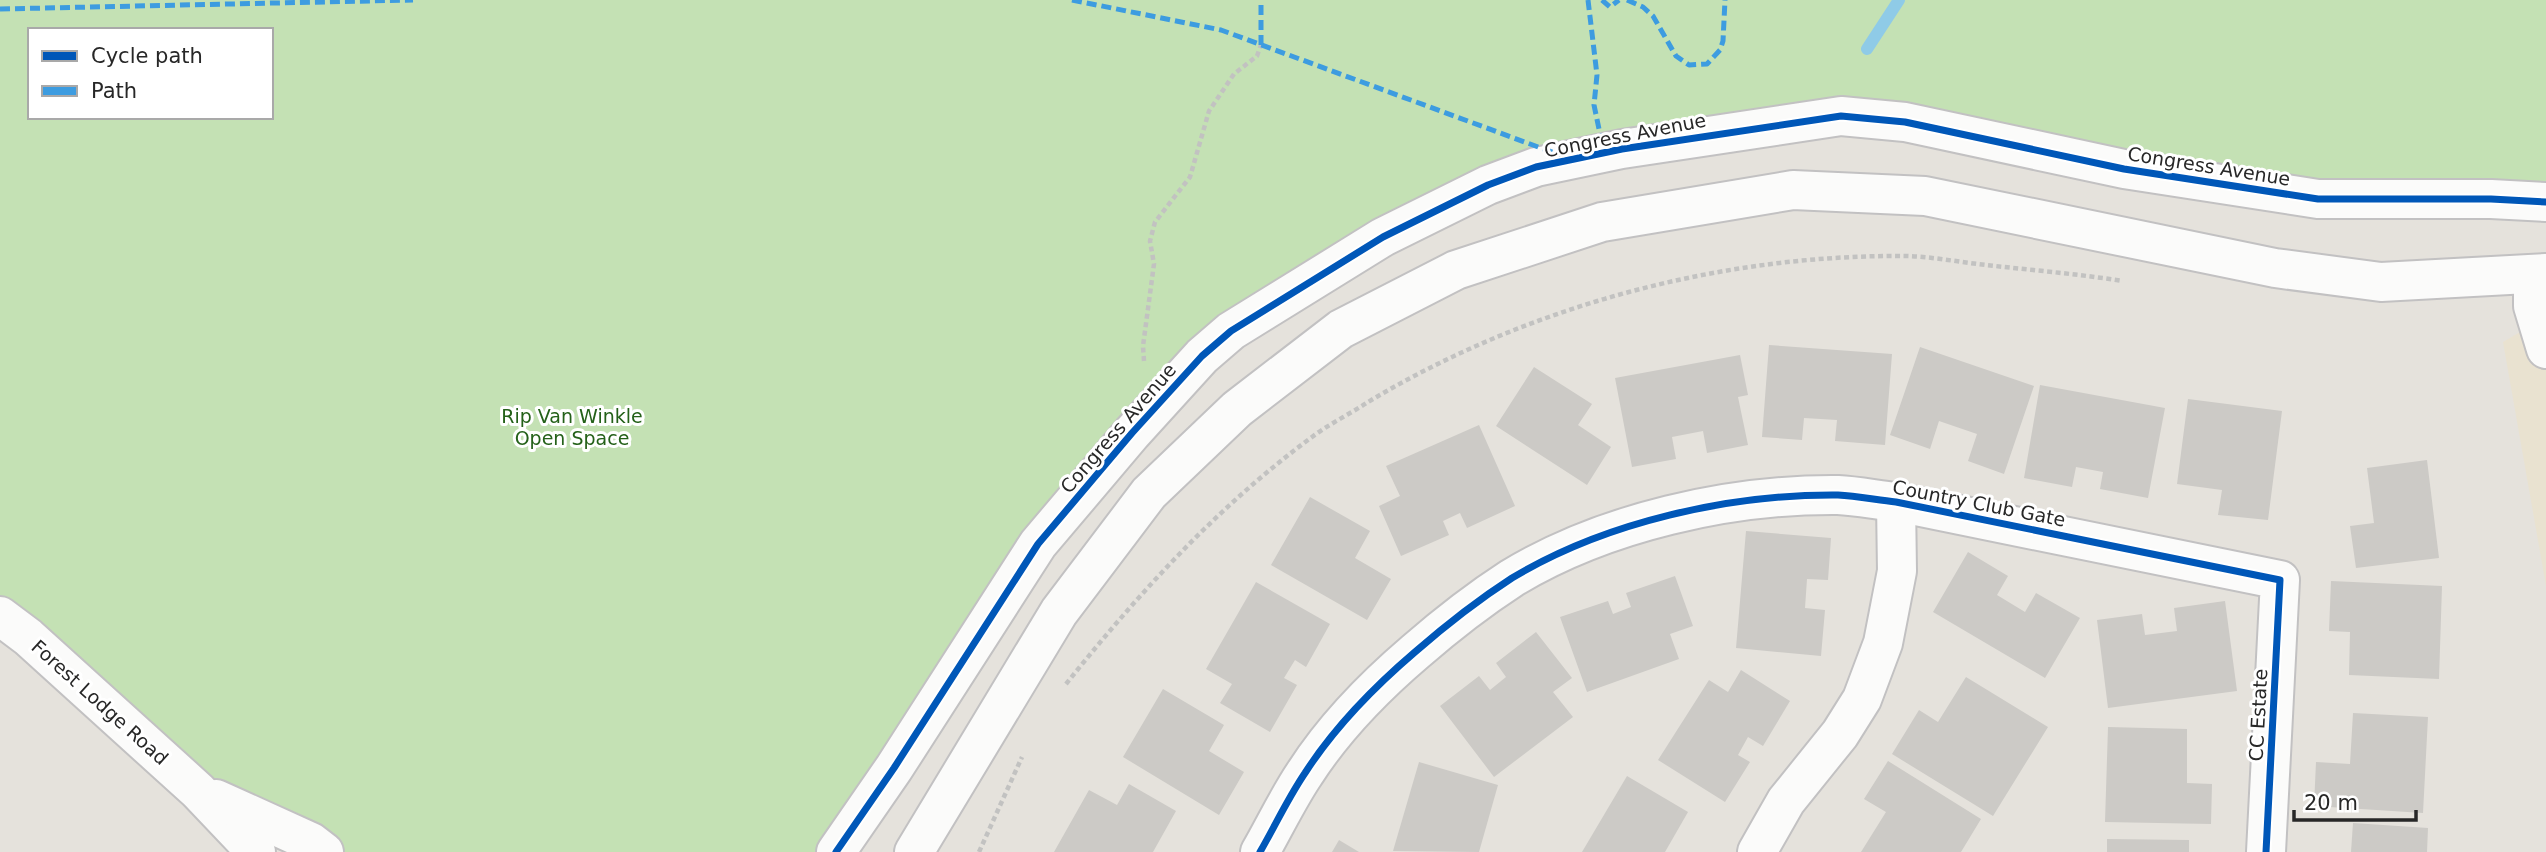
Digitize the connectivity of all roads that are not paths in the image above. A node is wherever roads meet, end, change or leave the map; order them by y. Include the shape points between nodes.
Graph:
1 (2546, 202) edge
2 (2540, 274) edge
3 (2546, 349) edge
4 (1896, 502) junction
5 (2280, 580) joint
6 (0, 616) edge
7 (198, 791) junction
8 (257, 852) edge
9 (324, 852) edge
10 (836, 852) edge
11 (914, 852) edge
12 (1260, 852) edge
13 (1757, 852) edge
14 (2266, 852) edge

1 - 10 street, Congress Avenue via 2318,199 2124,169 1905,122 1841,116 1622,149 1536,167 1488,185 1383,237 1231,331 1202,356 1038,544
2 - 3 street via 2533,306
2 - 11 street via 2381,282 2275,268 1925,196 1793,190 1602,222 1456,270 1341,330 1237,409 1149,493 1059,612
4 - 5 street, Country Club Gate
4 - 12 street, Country Club Gate via 1839,495 1717,506 1647,521 1578,545 1513,578 1449,622 1350,715 1305,772
4 - 13 street, Country Club Gate via 1897,571 1883,643 1862,699 1786,801
5 - 14 street, CC Estate
6 - 7 street, Forest Lodge Road
7 - 8 street, Forest Lodge Road
7 - 9 street, Forest Lodge Road

